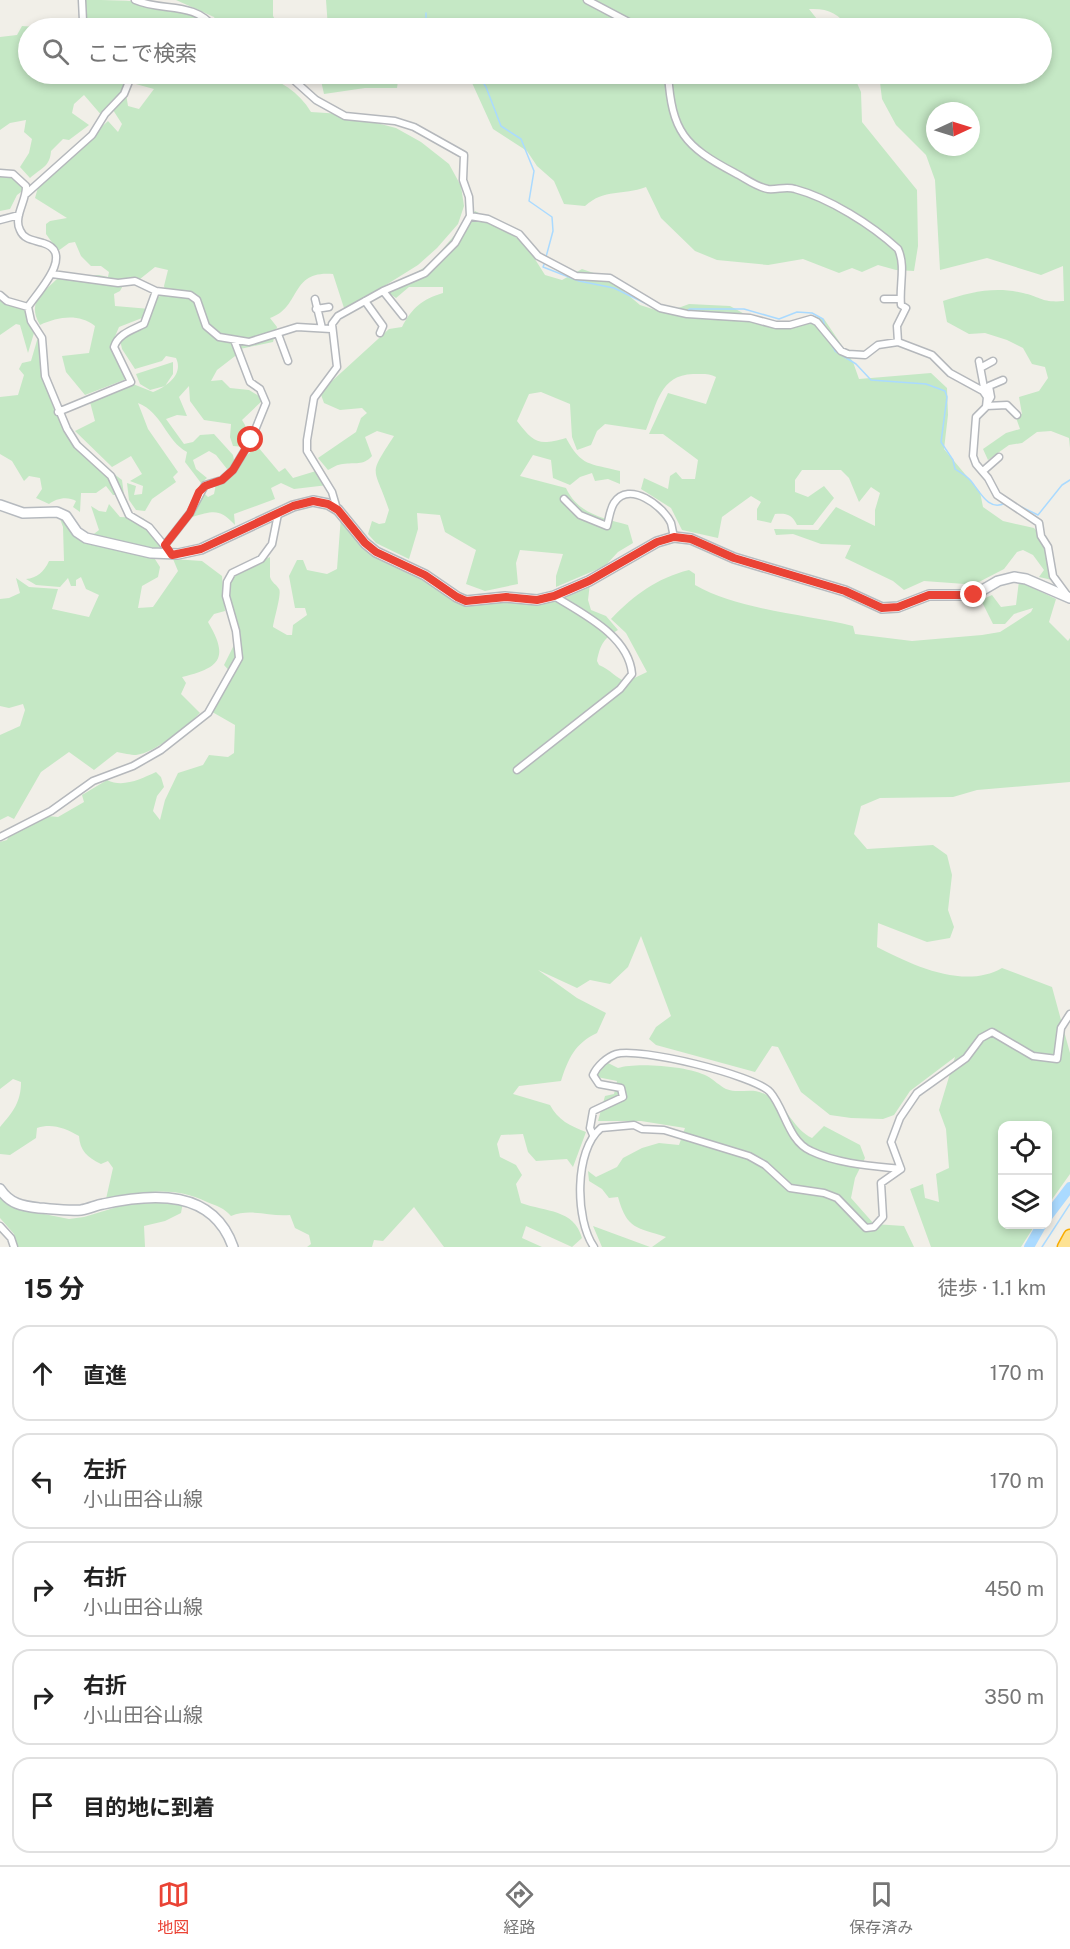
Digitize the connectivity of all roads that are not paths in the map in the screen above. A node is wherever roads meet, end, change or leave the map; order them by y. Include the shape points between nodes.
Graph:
1 (82, 0) edge
2 (135, 0) edge
3 (587, 0) edge
4 (83, 18) edge
5 (206, 18) edge
6 (621, 18) edge
7 (128, 84) edge
8 (298, 84) edge
9 (669, 84) edge
10 (0, 173) edge
11 (26, 194) junction
12 (19, 215) junction
13 (470, 216) junction
14 (0, 220) edge
15 (52, 274) junction
16 (156, 291) junction
17 (383, 291) junction
18 (0, 296) edge
19 (315, 299) dead end
20 (884, 299) dead end
21 (900, 299) junction
22 (365, 302) junction
23 (28, 307) junction
24 (329, 307) dead end
25 (316, 309) junction
26 (404, 316) dead end
27 (322, 328) junction
28 (331, 329) junction
29 (380, 333) dead end
30 (278, 334) junction
31 (234, 340) junction
32 (898, 342) junction
33 (993, 361) dead end
34 (288, 362) dead end
35 (966, 373) dead end
36 (1003, 380) dead end
37 (967, 382) junction
38 (986, 395) junction
39 (986, 404) junction
40 (58, 412) junction
41 (1017, 415) dead end
42 (999, 457) dead end
43 (982, 471) junction
44 (564, 499) dead end
45 (0, 506) edge
46 (338, 510) junction
47 (278, 514) junction
48 (674, 537) junction
49 (165, 545) junction
50 (172, 555) junction
51 (554, 596) junction
52 (1069, 597) edge
53 (517, 770) dead end
54 (0, 837) edge
55 (1070, 1014) edge
56 (593, 1135) junction
57 (902, 1169) junction
58 (0, 1189) edge
59 (0, 1226) edge
60 (1070, 1236) edge
61 (14, 1247) edge
62 (233, 1247) edge
63 (594, 1247) edge
64 (1064, 1247) edge

1 - 4 street
2 - 5 street via 184,9
3 - 6 street
7 - 11 street via 84,143
8 - 13 street via 316,100 345,116 414,127 464,154 463,180
9 - 21 street via 677,123 688,143 707,159 763,188 793,188 820,197 891,243 900,254
10 - 11 street via 20,179
11 - 12 street
12 - 14 street
12 - 15 street via 18,224 24,236 46,243 53,250 56,257
13 - 17 street via 455,243 433,266
13 - 32 street via 488,219 519,234 538,256 576,276 610,278 660,308 750,318 776,325 812,319 841,351 856,356 866,355 887,342
15 - 16 street via 118,283 135,281
15 - 23 street
16 - 31 street via 190,295 197,300 211,332
16 - 40 street via 144,324 123,334 114,347 131,382
17 - 22 street
17 - 26 street
18 - 23 street
19 - 25 street
20 - 21 street
21 - 32 street via 906,309 897,326
22 - 28 street via 338,316
22 - 29 street via 383,326
23 - 40 street via 31,321 42,338 45,376
24 - 25 street
25 - 27 street
27 - 28 street
27 - 30 street via 297,327
28 - 46 street via 337,368 314,398 307,451 332,492
30 - 31 street via 249,342
30 - 34 street
31 - 49 street via 250,382 260,389 266,403 263,416 233,470 222,480 205,486
32 - 37 street via 932,355 950,373
33 - 38 street via 981,364
35 - 37 street
36 - 39 street via 989,386 991,397
37 - 38 street
38 - 39 street
39 - 41 street via 1007,405
39 - 43 street via 976,417 973,456
40 - 49 street via 77,445 117,484 129,515 149,527
42 - 43 street
43 - 52 street via 993,491 1039,523 1053,576
44 - 48 street via 580,514 607,526 614,503 622,496 645,497 671,523
45 - 50 main road via 22,513 57,512 66,516 86,538
46 - 47 main road via 313,501
46 - 51 main road via 376,552 425,575 461,600 537,600
47 - 50 main road via 201,549
47 - 54 street via 272,544 261,559 232,573 227,582 226,596 239,658 208,713 161,750 93,781 51,811
48 - 51 main road via 657,542
48 - 52 main road via 691,539 734,558 845,591 882,608 898,607 929,595 974,595 998,580 1014,577
49 - 50 street
51 - 53 street via 594,620 616,640 631,659 632,674 620,689
55 - 57 street via 1061,1028 1057,1059 1033,1056 992,1032 981,1038 966,1058 917,1093 900,1118 891,1143
56 - 57 street via 601,1128 634,1125 678,1133 749,1156 790,1188 837,1198 866,1228 874,1227 883,1217 881,1183
56 - 57 street via 593,1111 623,1097 621,1088 599,1084 593,1075 597,1066 616,1054 654,1056 737,1076 770,1092 787,1125 809,1151
56 - 63 street via 579,1187 587,1233
58 - 62 main road via 8,1200 20,1205 63,1210 154,1197 182,1199 219,1221
59 - 61 street
60 - 64 highway

